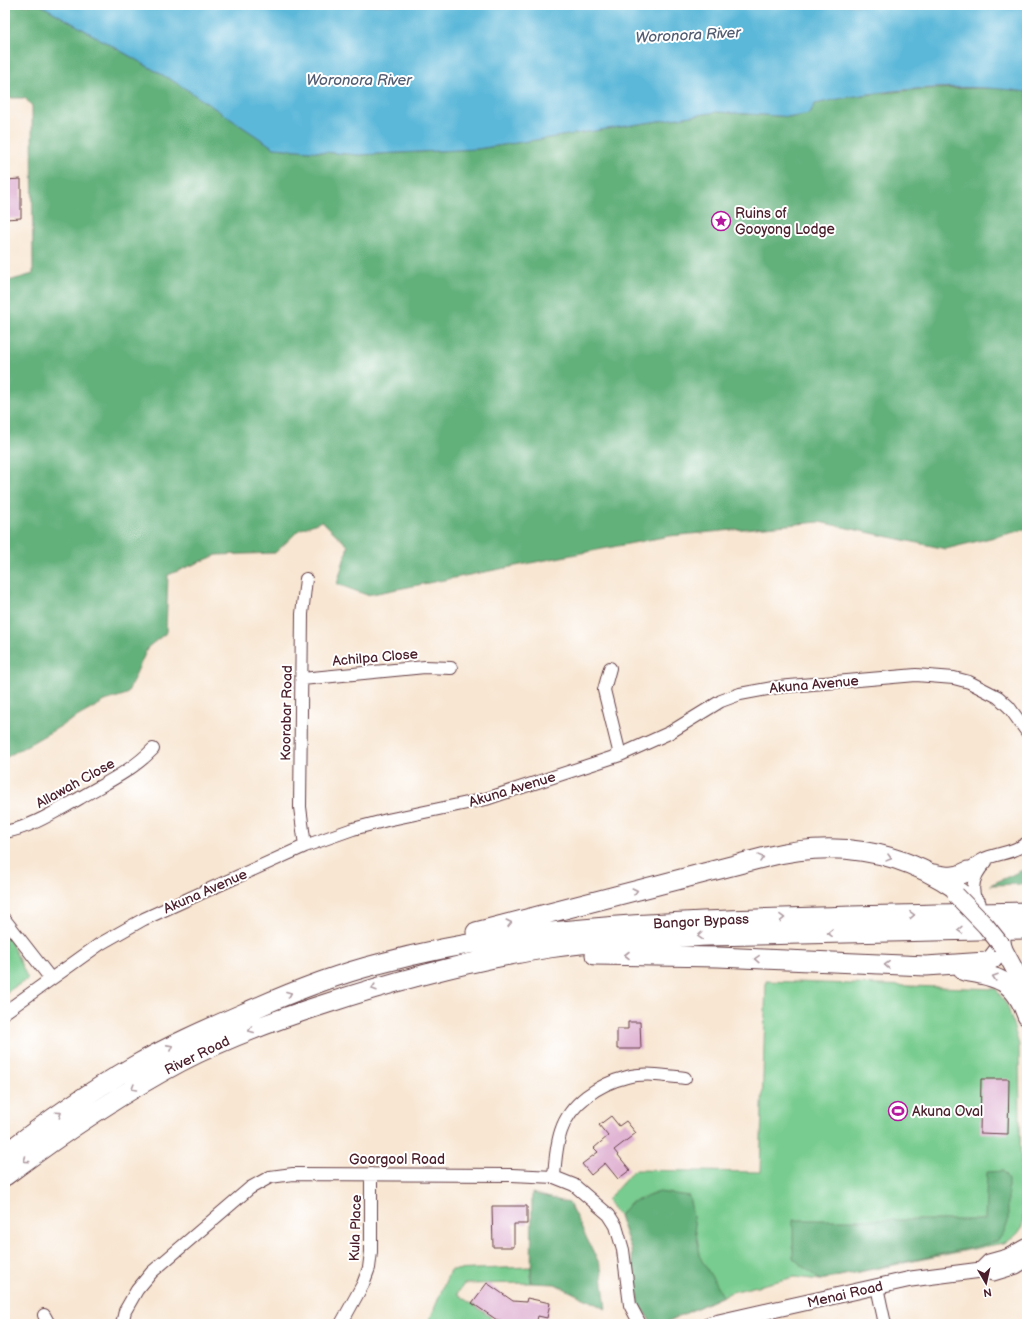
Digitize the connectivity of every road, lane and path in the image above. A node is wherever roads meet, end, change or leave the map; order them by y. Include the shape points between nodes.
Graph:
1 (306, 579) dead end
2 (452, 668) dead end
3 (610, 668) dead end
4 (302, 678) junction
5 (1027, 732) edge
6 (153, 749) dead end
7 (620, 755) junction
8 (5, 832) edge
9 (1027, 843) edge
10 (305, 846) junction
11 (1001, 853) junction
12 (968, 871) junction
13 (931, 873) junction
14 (966, 895) junction
15 (1027, 912) edge
16 (5, 920) edge
17 (1027, 929) edge
18 (1004, 945) junction
19 (378, 964) junction
20 (926, 966) junction
21 (1027, 976) edge
22 (411, 977) junction
23 (50, 979) junction
24 (1027, 1004) edge
25 (5, 1012) edge
26 (1027, 1016) edge
27 (685, 1078) dead end
28 (5, 1154) edge
29 (371, 1174) junction
30 (5, 1176) edge
31 (554, 1177) junction
32 (1027, 1246) edge
33 (1027, 1259) edge
34 (981, 1270) junction
35 (877, 1287) junction
36 (122, 1324) edge
37 (341, 1324) edge
38 (640, 1324) edge
39 (710, 1324) edge
40 (885, 1324) edge

1 - 4 street, Koorabar Road via 302,614
2 - 4 street, Achilpa Close via 425,667
3 - 7 street via 604,690
4 - 10 street, Koorabar Road via 300,807
5 - 7 street, Akuna Avenue via 1009,706 985,689 954,678 916,675 778,687 740,694 721,701 669,733
6 - 8 street, Allawah Close via 132,768 43,819
7 - 10 street, Akuna Avenue via 486,799 387,820
9 - 11 street
10 - 23 street, Akuna Avenue via 144,919 100,944
11 - 12 street via 980,861
11 - 14 street via 982,866
12 - 13 main road via 948,877
12 - 14 street
13 - 14 main road
19 -> 13 main road via 434,942 798,850 825,848 870,853
14 - 18 main road, bridge via 986,926
19 -> 15 main road, Bangor Bypass via 482,941 616,925
16 - 23 street
17 -> 22 main road, Bangor Bypass via 709,936 594,944 506,956
18 - 20 main road via 992,959 982,963
18 - 21 main road
18 - 24 main road
28 -> 19 main road, River Road via 58,1115 134,1066 189,1037 284,996
20 -> 22 main road via 718,957 590,956 519,962
26 -> 20 main road via 1014,990 999,978
22 -> 30 main road, River Road via 266,1024 181,1062 80,1121
23 - 25 street, Akuna Avenue
27 - 31 street via 659,1075 628,1076 599,1087 575,1107 561,1131
29 - 31 street, Goorgool Road
29 - 36 street, Goorgool Road via 293,1174 270,1177 250,1188 152,1272 137,1290 125,1311
29 - 37 street, Kula Place via 369,1268
31 - 38 street, Goorgool Road via 574,1186 593,1200 609,1215 616,1226 623,1250 630,1306
32 - 34 street, Menai Road via 1007,1257 989,1262
33 - 34 street, Menai Road via 1016,1266 993,1273
34 - 35 street, Menai Road via 918,1278
35 - 39 street, Menai Road
35 - 40 street

